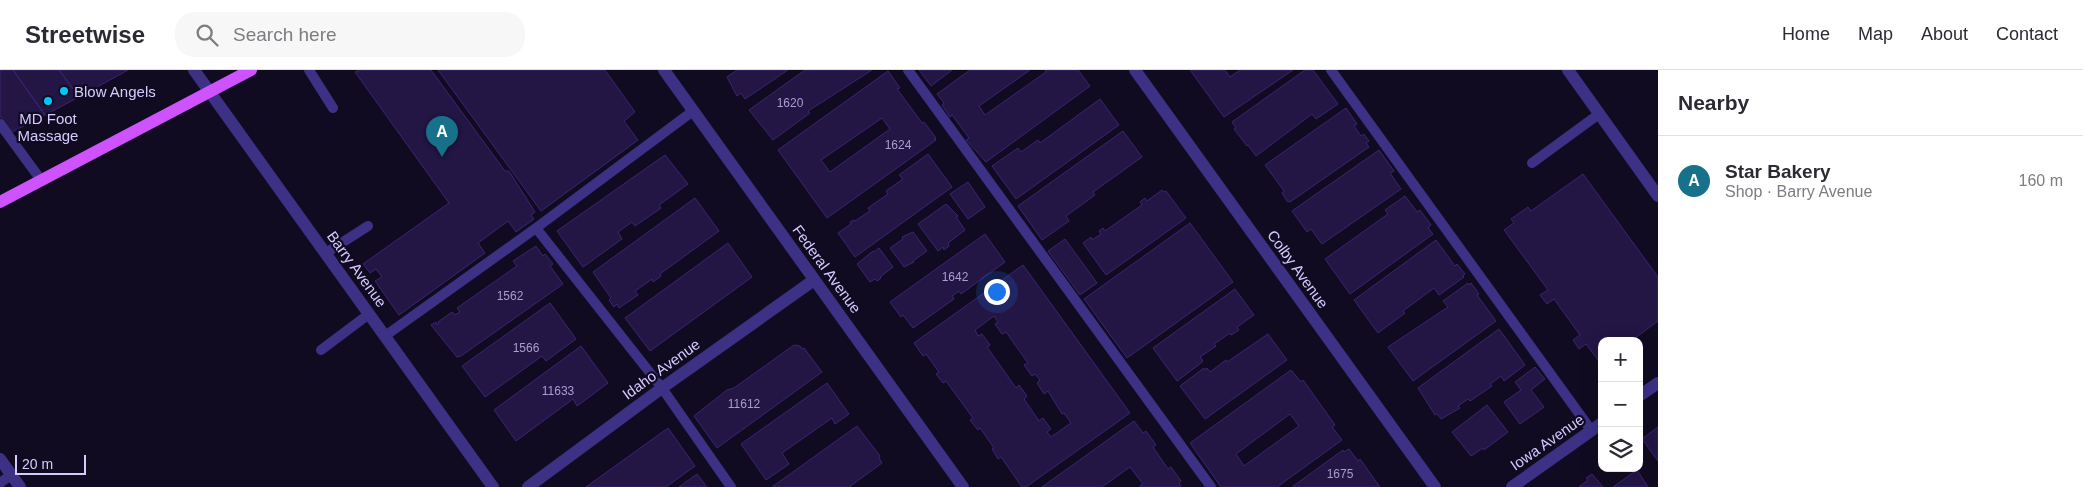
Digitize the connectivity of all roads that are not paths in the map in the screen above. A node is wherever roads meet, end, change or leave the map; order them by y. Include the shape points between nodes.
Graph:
1 (194, 70) edge
2 (251, 70) edge
3 (309, 70) edge
4 (664, 70) edge
5 (908, 70) edge
6 (1135, 70) edge
7 (1332, 70) edge
8 (1568, 70) edge
9 (209, 91) junction
10 (333, 108) dead end
11 (693, 111) junction
12 (1599, 114) junction
13 (0, 124) edge
14 (1532, 163) dead end
15 (41, 180) junction
16 (1658, 196) edge
17 (0, 202) edge
18 (368, 226) dead end
19 (536, 228) junction
20 (326, 253) junction
21 (814, 280) junction
22 (369, 314) junction
23 (385, 336) junction
24 (321, 350) dead end
25 (1658, 383) edge
26 (662, 388) junction
27 (1643, 393) edge
28 (1596, 427) edge
29 (0, 459) edge
30 (11, 475) junction
31 (0, 483) edge
32 (20, 487) edge
33 (493, 487) edge
34 (528, 487) edge
35 (731, 487) edge
36 (963, 487) edge
37 (1211, 487) edge
38 (1435, 487) edge
39 (1512, 487) edge

1 - 9 street, Barry Avenue
2 - 9 main road
3 - 10 lane
4 - 11 street, Federal Avenue
5 - 37 lane
6 - 38 street, Colby Avenue
7 - 28 lane
8 - 12 street
9 - 15 main road
9 - 20 street, Barry Avenue
11 - 19 lane
11 - 21 street, Federal Avenue
12 - 14 lane
12 - 16 street
13 - 15 lane
15 - 17 main road
18 - 20 lane
19 - 23 lane
19 - 26 lane
20 - 22 street, Barry Avenue
21 - 26 street, Idaho Avenue
21 - 36 street, Federal Avenue
22 - 23 street, Barry Avenue
22 - 24 lane
23 - 33 street, Barry Avenue
25 - 27 street
26 - 34 street, Idaho Avenue
26 - 35 lane
28 - 39 street, Iowa Avenue
29 - 30 street
30 - 31 lane
30 - 32 street

